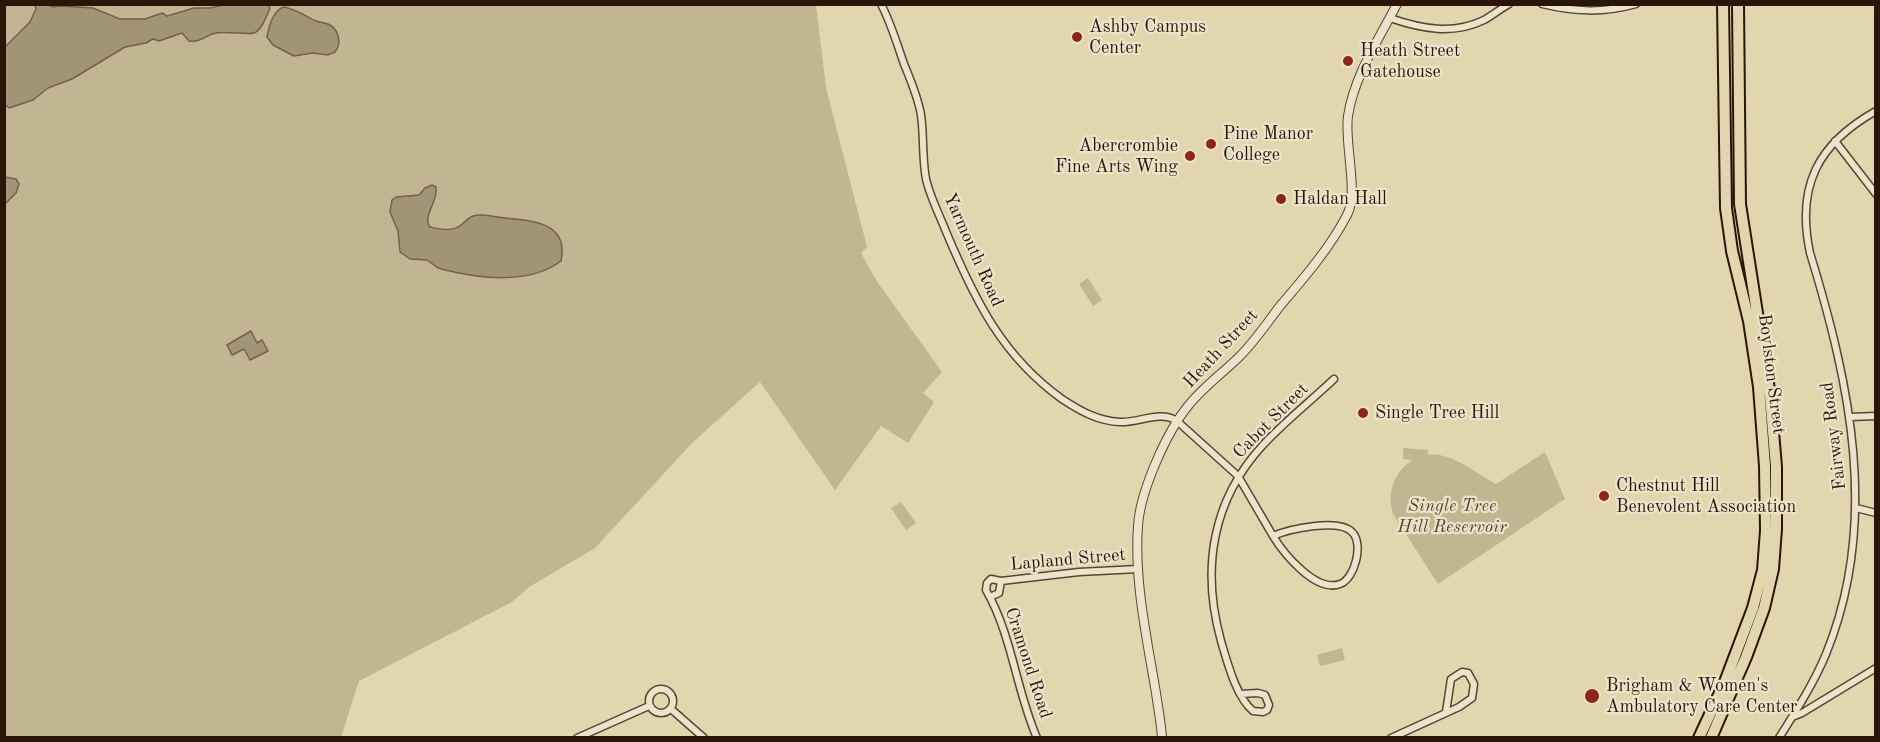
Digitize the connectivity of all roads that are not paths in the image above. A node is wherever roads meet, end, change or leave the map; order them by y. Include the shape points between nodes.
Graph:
1 (881, 4) edge
2 (1397, 4) edge
3 (1509, 4) edge
4 (1542, 4) edge
5 (1636, 4) edge
6 (1723, 4) edge
7 (1738, 4) edge
8 (1390, 18) junction
9 (1875, 111) edge
10 (1835, 141) junction
11 (1875, 194) edge
12 (1334, 379) dead end
13 (1875, 416) edge
14 (1850, 417) junction
15 (1177, 421) junction
16 (1238, 476) junction
17 (1856, 508) junction
18 (1875, 513) edge
19 (1273, 536) junction
20 (1138, 569) junction
21 (1001, 581) junction
22 (990, 597) junction
23 (1875, 668) edge
24 (1241, 694) junction
25 (650, 706) junction
26 (671, 708) junction
27 (1446, 712) junction
28 (1792, 717) junction
29 (577, 738) edge
30 (704, 738) edge
31 (1037, 738) edge
32 (1162, 738) edge
33 (1391, 738) edge
34 (1699, 738) edge
35 (1711, 738) edge
36 (1779, 738) edge

1 - 15 street, Yarmouth Road via 916,95 932,197 986,318 1041,382 1087,414 1122,422 1157,416
2 - 8 street, Heath Street
3 - 8 street via 1468,27 1449,30
4 - 5 street via 1604,12
6 - 34 highway, Boylston Street via 1725,208 1759,387 1766,544 1753,609
7 - 35 highway, Boylston Street via 1740,204 1770,396 1776,529 1773,569 1764,608
8 - 15 street, Heath Street via 1359,79 1348,113 1349,212 1241,355 1210,382
9 - 10 street, Fairway Road
10 - 11 street
10 - 14 street, Fairway Road via 1810,180 1805,226
12 - 16 street, Cabot Street via 1264,444
13 - 14 street
14 - 17 street, Fairway Road
15 - 16 street
15 - 20 street, Heath Street via 1143,499 1138,525
16 - 19 street
16 - 24 street, Cabot Street via 1217,525 1211,573 1218,630
17 - 18 street
17 - 28 street, Fairway Road via 1856,536 1838,620 1822,664
19 - 19 street via 1330,525 1346,527 1357,539 1350,575 1341,584 1316,580 1294,564
20 - 21 street, Lapland Street
20 - 32 street, Heath Street
21 - 22 street, Lapland Street via 999,593
21 - 22 street, Lapland Street via 991,579 987,583
22 - 31 street, Cramond Road
23 - 28 street
24 - 24 street, Cabot Street via 1265,695 1267,710 1253,711
25 - 26 street via 658,713
25 - 26 street via 651,694 662,688 672,694
25 - 29 street
26 - 30 street
27 - 27 street via 1472,698 1474,684 1468,673 1451,678
27 - 33 street
28 - 36 street, Fairway Road

